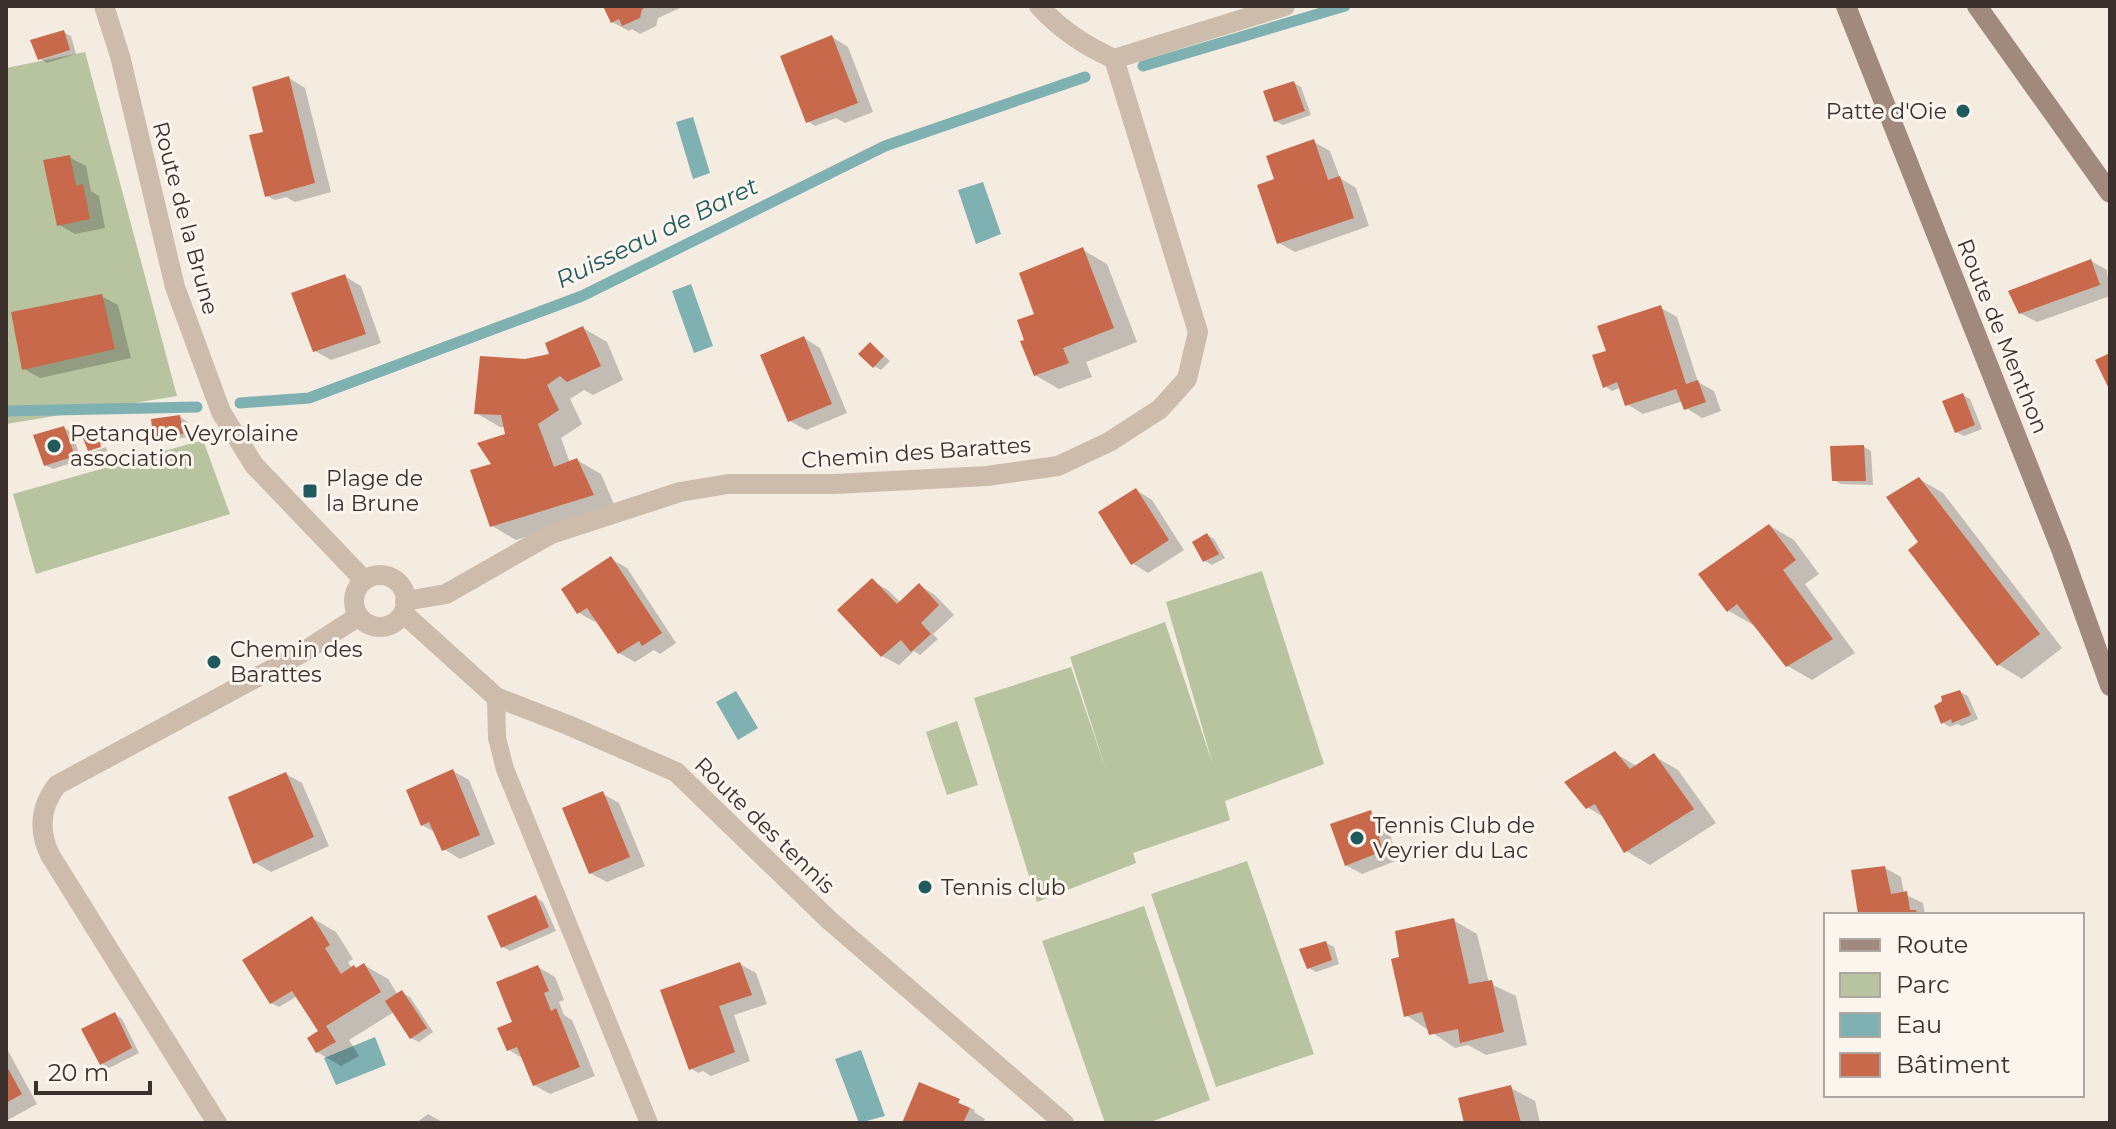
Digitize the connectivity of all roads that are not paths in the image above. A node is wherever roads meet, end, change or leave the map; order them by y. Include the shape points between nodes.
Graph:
1 (104, 6) edge
2 (1039, 6) edge
3 (1285, 6) edge
4 (1846, 6) edge
5 (1977, 6) edge
6 (1114, 59) junction
7 (2110, 193) edge
8 (364, 580) junction
9 (404, 607) junction
10 (359, 616) junction
11 (2110, 686) edge
12 (496, 697) junction
13 (217, 1123) edge
14 (649, 1123) edge
15 (1064, 1123) edge

1 - 8 street, Route de la Brune via 175,287 221,412 254,465
2 - 6 street via 1083,44
3 - 6 street
4 - 11 main road, Route de Menthon via 2050,520
5 - 7 main road
6 - 9 street, Chemin des Barattes via 1198,332 1187,379 1160,409 1058,466 987,476 728,484 680,492 551,534 446,594
8 - 9 street via 393,578 403,589
8 - 10 street via 353,599
9 - 10 street via 393,623 379,627
9 - 12 street, Route des tennis
10 - 13 street via 300,654 57,785 42,816 50,855
12 - 14 lane via 497,738 505,769
12 - 15 street, Route des tennis via 676,772 829,920

